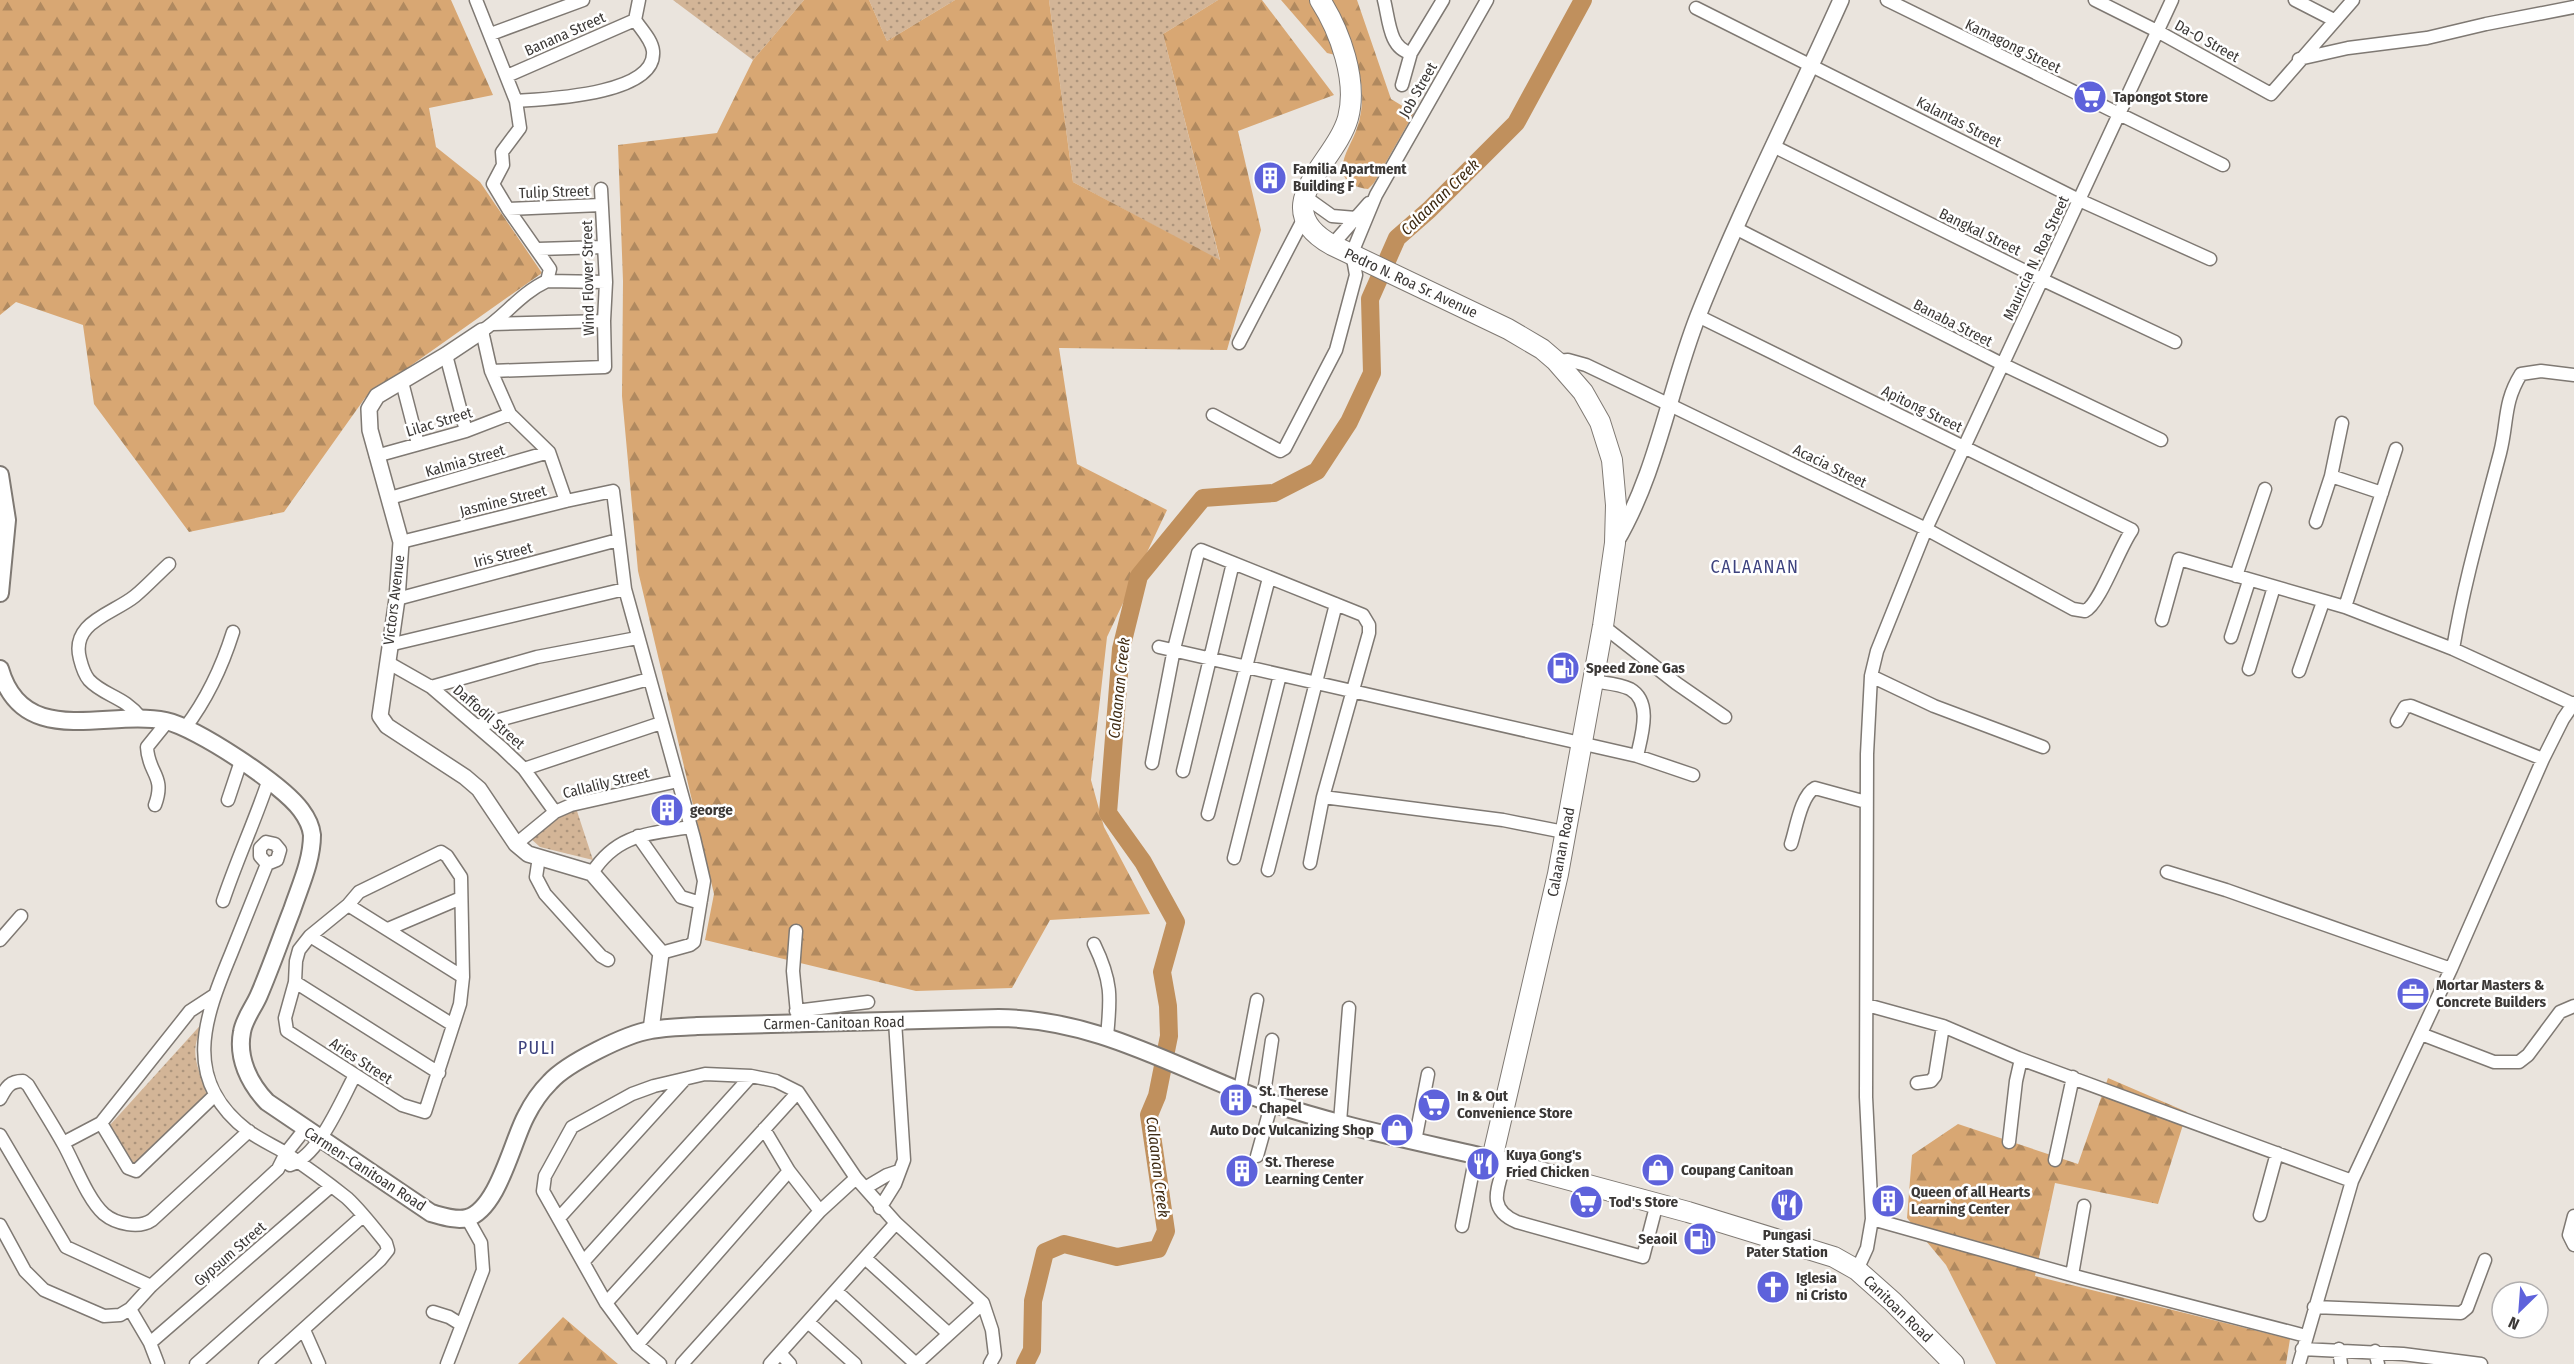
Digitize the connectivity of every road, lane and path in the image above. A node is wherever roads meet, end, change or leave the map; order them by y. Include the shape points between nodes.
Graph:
1 (476, 0) edge
2 (583, 0) edge
3 (639, 0) edge
4 (1320, 0) edge
5 (1384, 0) edge
6 (1443, 0) edge
7 (1487, 0) edge
8 (1841, 0) edge
9 (1887, 0) edge
10 (2095, 0) edge
11 (2172, 0) edge
12 (2295, 0) edge
13 (2353, 0) edge
14 (2574, 7) edge
15 (1696, 8) dead end
16 (635, 20) junction
17 (2334, 20) junction
18 (2157, 31) junction
19 (491, 34) junction
20 (1411, 53) junction
21 (2299, 59) junction
22 (1812, 64) junction
23 (507, 75) junction
24 (1402, 85) dead end
25 (516, 101) junction
26 (2118, 115) junction
27 (1773, 146) junction
28 (2223, 165) dead end
29 (601, 189) dead end
30 (1376, 195) junction
31 (1304, 196) junction
32 (2079, 200) junction
33 (601, 205) junction
34 (508, 209) junction
35 (1304, 218) junction
36 (1356, 218) junction
37 (1735, 228) junction
38 (1332, 245) junction
39 (604, 247) junction
40 (538, 249) junction
41 (1358, 257) junction
42 (2210, 259) dead end
43 (2043, 280) junction
44 (547, 281) junction
45 (606, 282) junction
46 (1698, 316) junction
47 (604, 321) junction
48 (488, 328) junction
49 (2175, 342) dead end
50 (1239, 343) dead end
51 (446, 355) junction
52 (1556, 361) junction
53 (2004, 365) junction
54 (491, 371) junction
55 (2574, 375) edge
56 (402, 382) junction
57 (1670, 405) junction
58 (510, 414) junction
59 (1213, 415) dead end
60 (2342, 423) dead end
61 (466, 431) junction
62 (2161, 440) dead end
63 (418, 444) junction
64 (1965, 446) junction
65 (2396, 449) dead end
66 (549, 452) junction
67 (376, 456) junction
68 (0, 475) edge
69 (2331, 476) junction
70 (2265, 489) dead end
71 (2382, 493) junction
72 (390, 498) junction
73 (566, 501) junction
74 (2316, 522) dead end
75 (1926, 529) junction
76 (618, 540) junction
77 (401, 542) junction
78 (1615, 543) junction
79 (1233, 563) junction
80 (169, 564) dead end
81 (2236, 576) junction
82 (1269, 578) junction
83 (2249, 581) junction
84 (2274, 587) junction
85 (625, 589) junction
86 (0, 593) edge
87 (397, 598) junction
88 (2323, 602) junction
89 (1336, 603) junction
90 (2345, 607) junction
91 (2085, 611) joint
92 (2162, 620) dead end
93 (1603, 626) junction
94 (233, 632) dead end
95 (2231, 637) dead end
96 (637, 638) junction
97 (389, 645) junction
98 (1159, 647) dead end
99 (1174, 649) junction
100 (2453, 649) junction
101 (1209, 657) junction
102 (387, 662) junction
103 (1245, 666) junction
104 (0, 669) edge
105 (2249, 669) dead end
106 (2299, 671) dead end
107 (1280, 675) junction
108 (1871, 676) junction
109 (649, 679) junction
110 (1593, 681) junction
111 (1316, 683) junction
112 (431, 687) junction
113 (1353, 690) junction
114 (2574, 703) edge
115 (1725, 717) dead end
116 (141, 718) junction
117 (168, 721) junction
118 (2397, 721) dead end
119 (661, 723) junction
120 (477, 726) junction
121 (184, 728) junction
122 (1581, 743) junction
123 (2043, 747) dead end
124 (1637, 756) junction
125 (2543, 759) junction
126 (242, 761) junction
127 (1152, 764) dead end
128 (524, 769) junction
129 (1183, 771) dead end
130 (1693, 775) dead end
131 (269, 779) junction
132 (678, 781) junction
133 (1323, 797) junction
134 (228, 800) dead end
135 (1866, 802) junction
136 (155, 805) dead end
137 (555, 812) junction
138 (1208, 814) dead end
139 (690, 827) junction
140 (1564, 832) junction
141 (638, 836) junction
142 (516, 843) junction
143 (1791, 844) dead end
144 (539, 857) junction
145 (1234, 858) dead end
146 (1310, 863) dead end
147 (267, 864) dead end
148 (1268, 870) dead end
149 (2167, 872) dead end
150 (592, 873) junction
151 (461, 898) junction
152 (701, 900) junction
153 (223, 901) dead end
154 (348, 905) junction
155 (21, 916) dead end
156 (388, 929) junction
157 (796, 931) dead end
158 (310, 936) junction
159 (0, 940) edge
160 (1094, 945) dead end
161 (661, 953) junction
162 (608, 960) dead end
163 (2451, 969) junction
164 (463, 977) junction
165 (295, 982) junction
166 (213, 996) junction
167 (1257, 1000) dead end
168 (868, 1002) dead end
169 (1867, 1005) junction
170 (2574, 1006) edge
171 (1349, 1008) dead end
172 (797, 1018) junction
173 (895, 1022) junction
174 (453, 1025) junction
175 (1943, 1026) junction
176 (651, 1030) junction
177 (2421, 1034) junction
178 (1107, 1036) junction
179 (1272, 1040) dead end
180 (2021, 1059) junction
181 (439, 1073) junction
182 (1428, 1074) dead end
183 (355, 1076) junction
184 (686, 1077) junction
185 (751, 1077) junction
186 (2073, 1077) junction
187 (1917, 1083) dead end
188 (1240, 1090) junction
189 (798, 1092) junction
190 (214, 1096) junction
191 (0, 1099) edge
192 (1268, 1101) junction
193 (1340, 1122) junction
194 (101, 1123) junction
195 (305, 1129) junction
196 (764, 1129) junction
197 (249, 1131) junction
198 (0, 1135) edge
199 (320, 1140) junction
200 (1415, 1141) junction
201 (2010, 1142) dead end
202 (63, 1143) junction
203 (286, 1153) junction
204 (2277, 1153) junction
205 (1257, 1156) dead end
206 (1491, 1159) junction
207 (2055, 1160) dead end
208 (298, 1163) junction
209 (278, 1169) junction
210 (789, 1171) junction
211 (899, 1171) junction
212 (856, 1178) junction
213 (2352, 1181) junction
214 (330, 1187) junction
215 (865, 1188) junction
216 (1657, 1203) junction
217 (2084, 1206) dead end
218 (880, 1208) junction
219 (820, 1211) junction
220 (2260, 1215) dead end
221 (363, 1216) junction
222 (2574, 1216) edge
223 (466, 1218) junction
224 (559, 1218) junction
225 (1872, 1219) junction
226 (896, 1223) junction
227 (0, 1225) edge
228 (1462, 1226) dead end
229 (2574, 1245) edge
230 (865, 1258) junction
231 (2485, 1260) dead end
232 (584, 1261) junction
233 (1857, 1270) junction
234 (2072, 1275) junction
235 (152, 1286) junction
236 (836, 1290) junction
237 (606, 1303) junction
238 (983, 1303) junction
239 (2314, 1307) junction
240 (130, 1309) junction
241 (432, 1312) dead end
242 (807, 1322) junction
243 (462, 1325) junction
244 (304, 1330) junction
245 (949, 1334) junction
246 (2306, 1336) junction
247 (150, 1343) junction
248 (637, 1345) junction
249 (2302, 1349) junction
250 (2339, 1349) junction
251 (780, 1353) junction
252 (2376, 1358) edge
253 (2404, 1359) edge
254 (2431, 1361) edge
255 (158, 1364) edge
256 (196, 1364) edge
257 (266, 1364) edge
258 (319, 1364) edge
259 (447, 1364) edge
260 (660, 1364) edge
261 (682, 1364) edge
262 (770, 1364) edge
263 (790, 1364) edge
264 (855, 1364) edge
265 (916, 1364) edge
266 (990, 1364) edge
267 (1954, 1364) edge
268 (2299, 1364) edge
269 (2341, 1364) edge
270 (2481, 1364) edge

1 - 19 street
2 - 19 street
3 - 16 street
4 - 31 main road via 1340,39 1350,103 1343,131
5 - 20 street via 1395,42 1402,51
6 - 20 street
7 - 30 street, Job Street
8 - 22 street
9 - 26 street, Kamagong Street
10 - 18 street, Da-O Street
11 - 18 street, Mauricia N. Roa Street
12 - 17 street
13 - 17 street
14 - 21 street via 2427,38
15 - 22 street, Kalantas Street
16 - 23 street, Banana Street
16 - 25 street via 652,44 650,68 597,94
17 - 21 street
18 - 21 street, Da-O Street via 2271,94
18 - 26 street, Mauricia N. Roa Street
19 - 23 street
20 - 24 street
22 - 27 street
22 - 32 street, Kalantas Street
23 - 25 street
25 - 34 street via 520,128 502,152 503,165 493,184
26 - 28 street, Kamagong Street
26 - 32 street, Mauricia N. Roa Street
27 - 37 street
27 - 43 street, Bangkal Street
29 - 33 street, Wind Flower Street
30 - 36 street, Job Street
30 - 41 street, Job Street
31 - 35 main road
31 - 36 street via 1332,216
32 - 42 street, Kalantas Street
32 - 43 street, Mauricia N. Roa Street
33 - 34 street, Tulip Street
33 - 39 street, Wind Flower Street
34 - 40 street
35 - 38 main road, Pedro N. Roa Sr. Avenue via 1311,230
35 - 50 street
36 - 38 street, Job Street
37 - 46 street
37 - 53 street, Banaba Street
38 - 41 main road, Pedro N. Roa Sr. Avenue
39 - 40 street
39 - 45 street, Wind Flower Street
40 - 44 street via 550,269
41 - 52 main road, Pedro N. Roa Sr. Avenue via 1508,328
41 - 59 street via 1336,350 1285,448 1280,451
43 - 49 street, Bangkal Street
43 - 53 street, Mauricia N. Roa Street
44 - 45 street
44 - 48 street, Victors Avenue via 517,300
45 - 47 street, Wind Flower Street
46 - 57 street
46 - 64 street, Apitong Street
47 - 48 street
47 - 54 street, Wind Flower Street via 605,367
48 - 51 street, Victors Avenue
48 - 54 street
51 - 56 street, Victors Avenue
51 - 61 street
52 - 57 street, Acacia Street via 1586,365
52 - 78 main road, Pedro N. Roa Sr. Avenue via 1583,392 1608,440 1615,481
53 - 62 street, Banaba Street
53 - 64 street, Mauricia N. Roa Street
54 - 58 street
55 - 100 street via 2541,371 2521,374 2510,392 2501,450 2473,548
56 - 63 street
56 - 67 street, Victors Avenue via 372,402 369,422
57 - 75 street, Acacia Street
57 - 78 street via 1633,509
58 - 61 street, Lilac Street
58 - 66 street
60 - 69 street
61 - 63 street, Lilac Street
63 - 67 street, Lilac Street
64 - 75 street, Mauricia N. Roa Street
64 - 91 street, Apitong Street via 2132,530 2094,604
65 - 71 street
66 - 72 street, Kalmia Street
66 - 73 street
67 - 72 street, Victors Avenue
68 - 86 main road via 7,520
69 - 71 street
69 - 74 street
70 - 81 street
71 - 90 street
72 - 77 street, Victors Avenue
73 - 76 street, Jasmine Street via 613,491
73 - 77 street, Jasmine Street
75 - 91 street, Acacia Street via 2073,609
75 - 108 street, Mauricia N. Roa Street via 1890,615
76 - 85 street
76 - 87 street, Iris Street
77 - 87 street, Victors Avenue
78 - 93 main road, Calaanan Road
79 - 82 street
79 - 99 street via 1200,551
79 - 101 street
80 - 116 street via 134,597 87,626 79,641 83,672 90,681 132,706
81 - 83 street
81 - 92 street via 2179,559
82 - 89 street
82 - 103 street
83 - 84 street
83 - 95 street
84 - 88 street
84 - 105 street
85 - 96 street
85 - 97 street
87 - 97 street, Victors Avenue
88 - 90 street
88 - 106 street
89 - 111 street
89 - 113 street via 1363,615 1369,625
90 - 100 street
93 - 110 main road, Calaanan Road
93 - 115 street
94 - 121 street via 201,708
96 - 109 street
96 - 112 street via 537,657
97 - 102 street, Victors Avenue
98 - 99 street
99 - 101 street
99 - 127 street
100 - 114 street
101 - 103 street
101 - 129 street
102 - 112 street, Daffodil Street
102 - 142 street, Victors Avenue via 380,708 382,722 479,789
103 - 107 street
103 - 138 street
104 - 116 main road, Carmen-Canitoan Road via 10,692 37,715 79,722
107 - 111 street
107 - 145 street
108 - 123 street via 1934,706
108 - 135 street, Mauricia N. Roa Street
109 - 119 street
109 - 120 street
110 - 122 main road, Calaanan Road
110 - 124 street via 1630,689 1638,697 1645,715
111 - 113 street
111 - 148 street
112 - 120 street, Daffodil Street
113 - 122 street
113 - 133 street
114 - 125 street
116 - 117 main road, Carmen-Canitoan Road
117 - 121 main road, Carmen-Canitoan Road
117 - 136 street via 147,747 147,757 160,783
118 - 125 street via 2405,707 2411,706
119 - 128 street
119 - 132 street
120 - 128 street, Daffodil Street
121 - 126 main road, Carmen-Canitoan Road
122 - 124 street
122 - 140 main road, Calaanan Road
124 - 130 street
125 - 163 street
126 - 131 main road, Carmen-Canitoan Road
126 - 134 street
128 - 137 street, Daffodil Street
131 - 153 street
131 - 195 main road, Carmen-Canitoan Road via 300,809 310,827 310,858 277,951 242,1030 241,1048 245,1068 257,1091
132 - 137 street, Callalily Street
132 - 139 street
133 - 140 street via 1503,820
133 - 146 street
135 - 143 street via 1811,790
135 - 169 street, Mauricia N. Roa Street
137 - 142 street, Callalily Street
139 - 141 street
139 - 152 street via 704,882
140 - 206 main road, Calaanan Road
141 - 150 street via 613,848
141 - 152 street via 681,897
142 - 144 street, Victors Avenue via 528,854
144 - 150 street, Victors Avenue
144 - 162 street via 536,877 545,894
147 - 166 street
149 - 163 street
150 - 161 street
151 - 154 street via 461,877 441,852 359,892
151 - 156 street
151 - 164 street
152 - 161 street via 694,942
154 - 156 street
154 - 158 street
155 - 159 street
156 - 164 street
157 - 172 street via 793,953
158 - 165 street via 299,950
158 - 174 street
160 - 178 street via 1109,980
161 - 176 street
163 - 177 street
164 - 174 street
165 - 181 street
165 - 183 street, Aries Street via 285,1018 287,1031
166 - 190 street via 203,1049
166 - 194 street via 190,1011
167 - 188 street
168 - 172 street
169 - 175 street
169 - 225 street, Mauricia N. Roa Street via 1866,1097
170 - 177 street via 2560,1012 2519,1062 2494,1062
171 - 193 street
172 - 173 main road, Carmen-Canitoan Road
172 - 176 main road, Carmen-Canitoan Road
173 - 178 main road, Carmen-Canitoan Road via 1021,1018
173 - 211 street via 905,1148
174 - 181 street
175 - 180 street
175 - 187 street via 1935,1076 1931,1081
176 - 223 main road, Carmen-Canitoan Road via 601,1049 551,1080 526,1116 496,1187 477,1213
177 - 213 street
178 - 188 main road, Carmen-Canitoan Road
179 - 192 street
180 - 186 street
180 - 201 street
181 - 183 street, Aries Street via 425,1112 402,1105
182 - 200 street
183 - 199 street
184 - 185 street
184 - 224 street
184 - 224 street via 632,1094 567,1132 542,1184
185 - 189 street via 776,1081
185 - 232 street
186 - 204 street
186 - 207 street
188 - 192 main road, Carmen-Canitoan Road
189 - 196 street
189 - 212 street
190 - 194 street via 136,1171 128,1168
190 - 197 street
191 - 202 street via 8,1085 23,1081
192 - 193 main road, Carmen-Canitoan Road
192 - 205 street
193 - 200 main road, Carmen-Canitoan Road
194 - 202 street
195 - 199 main road, Carmen-Canitoan Road
195 - 203 street
196 - 210 street
196 - 237 street
197 - 202 street via 152,1220 142,1224 130,1224 104,1214
197 - 203 street
198 - 235 street via 66,1247
199 - 208 street
199 - 223 main road, Carmen-Canitoan Road via 431,1213
200 - 206 main road, Carmen-Canitoan Road
203 - 208 street
203 - 209 street
204 - 213 street
204 - 220 street
206 - 216 main road, Canitoan Road
206 - 216 street via 1496,1199 1503,1214 1517,1222 1643,1257
206 - 228 street
208 - 209 street
208 - 214 street
209 - 235 street
210 - 219 street
210 - 248 street
211 - 215 street
211 - 218 street
212 - 215 street
212 - 219 street
213 - 239 street
214 - 221 street
214 - 247 street, Gypsum Street
215 - 218 street
216 - 233 main road, Canitoan Road via 1819,1251
217 - 234 street
218 - 226 street
219 - 261 street
221 - 244 street via 388,1250
221 - 256 street
222 - 229 street via 2569,1235
223 - 243 street via 481,1243 483,1270
224 - 232 street
225 - 233 street, Mauricia N. Roa Street via 1868,1248
225 - 234 street
226 - 230 street
226 - 238 street
227 - 240 street via 26,1270 44,1290 104,1316 120,1316
230 - 236 street
230 - 245 street
231 - 239 street via 2467,1308 2461,1313
232 - 237 street
233 - 267 main road, Canitoan Road
234 - 246 street
235 - 240 street
236 - 242 street
236 - 265 street
237 - 248 street
238 - 245 street
238 - 266 street via 992,1330 994,1355
239 - 246 street
240 - 247 street
241 - 243 street
242 - 251 street
242 - 264 street
243 - 259 street
244 - 257 street
244 - 258 street
245 - 265 street
246 - 249 street
247 - 255 street
248 - 260 street
249 - 250 street
249 - 268 street
250 - 252 street
250 - 269 street
251 - 262 street
251 - 263 street
252 - 253 street
253 - 254 street
254 - 270 street

